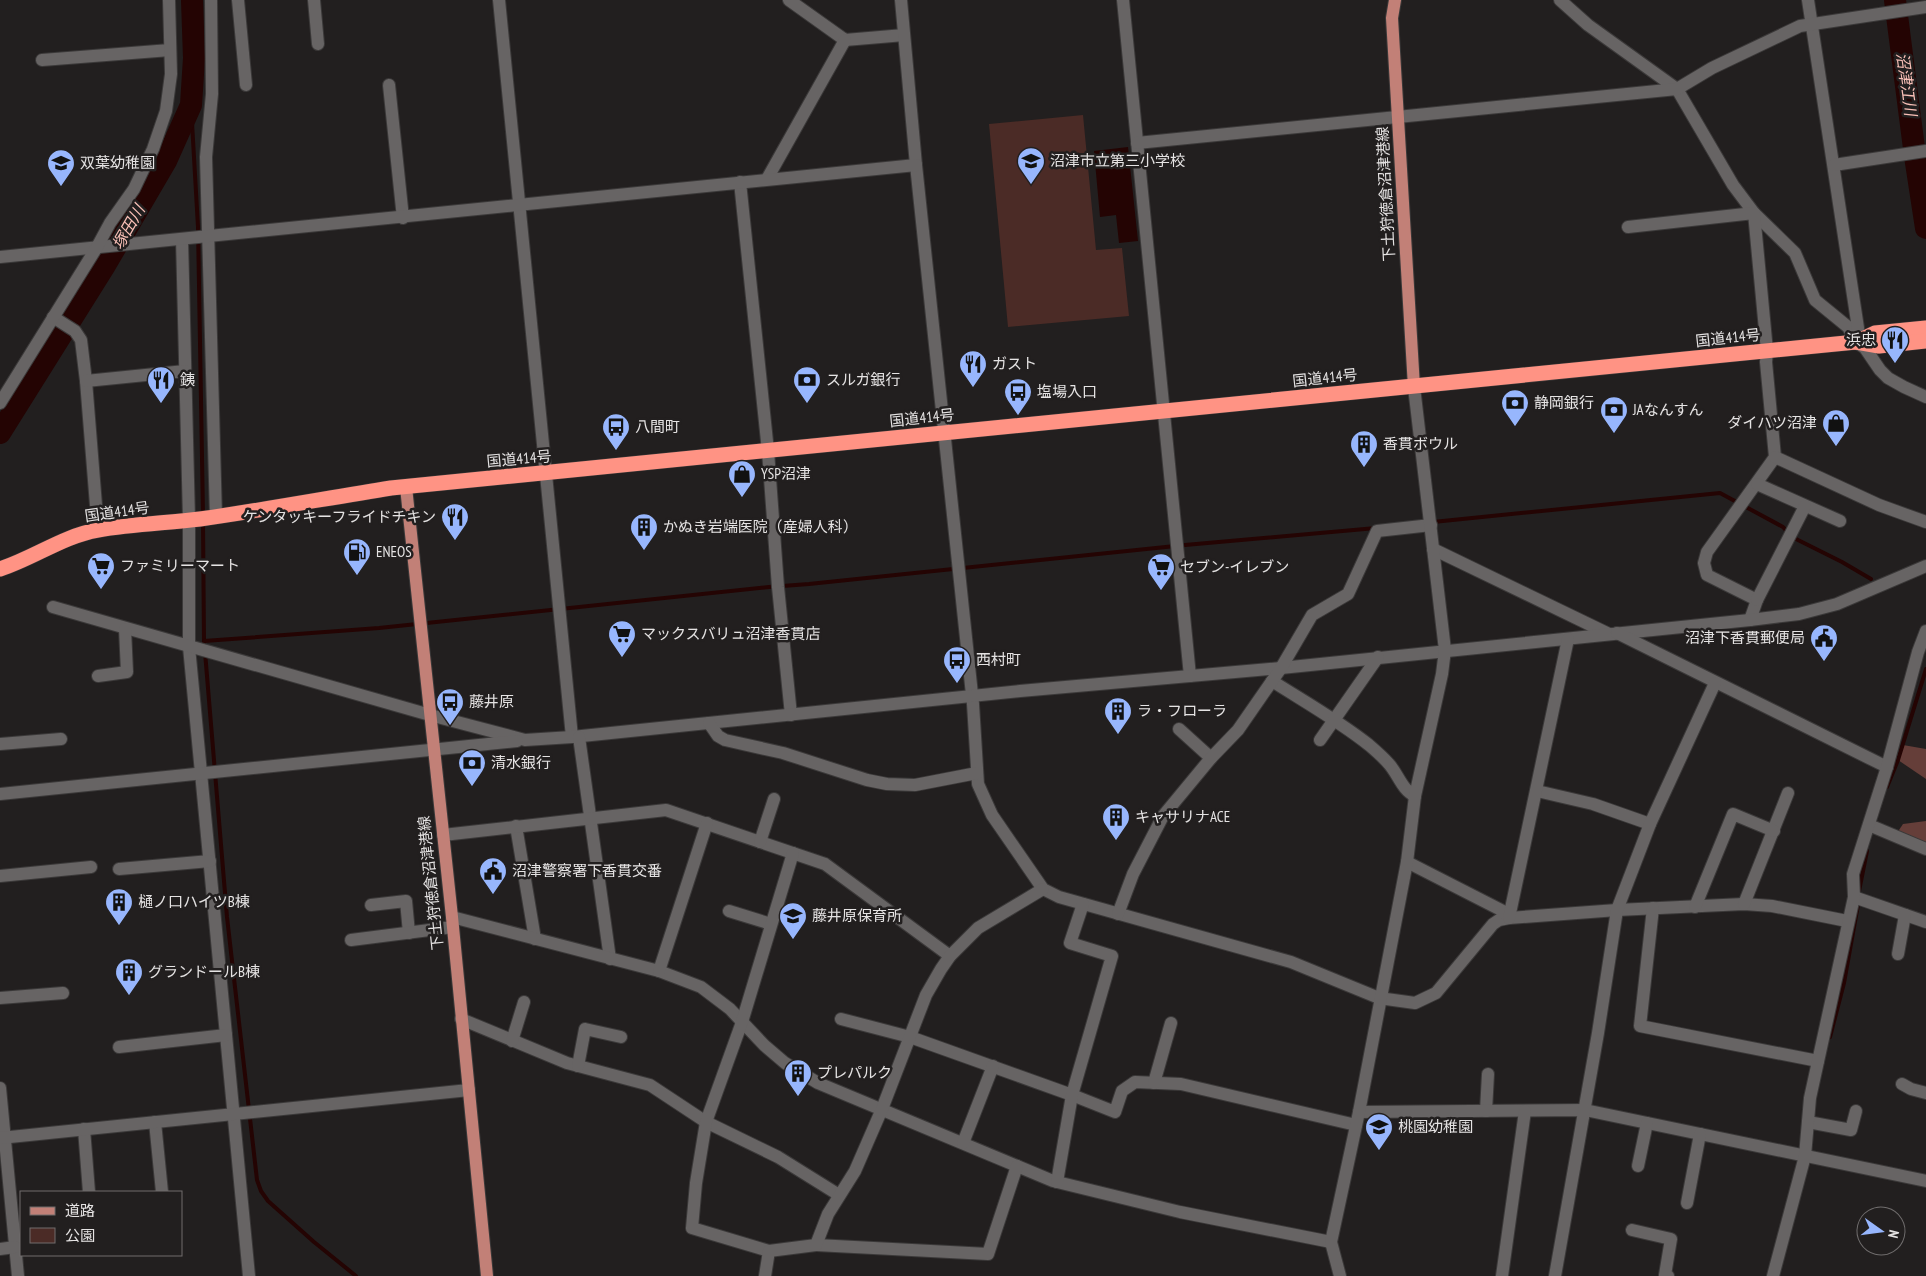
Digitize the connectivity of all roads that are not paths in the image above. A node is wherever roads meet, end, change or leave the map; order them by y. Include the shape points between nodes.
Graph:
1 (169, 0) edge
2 (211, 0) edge
3 (238, 0) edge
4 (314, 0) edge
5 (498, 0) edge
6 (789, 0) edge
7 (901, 0) edge
8 (1123, 0) edge
9 (1395, 0) edge
10 (1560, 0) edge
11 (1808, 0) edge
12 (1926, 7) edge
13 (1811, 24) junction
14 (904, 35) junction
15 (845, 40) junction
16 (318, 44) dead end
17 (170, 50) junction
18 (42, 60) dead end
19 (246, 85) dead end
20 (389, 85) dead end
21 (1677, 89) junction
22 (1398, 117) junction
23 (1137, 143) junction
24 (1926, 151) edge
25 (916, 165) junction
26 (1834, 165) junction
27 (767, 179) junction
28 (740, 182) junction
29 (519, 205) junction
30 (1754, 213) junction
31 (403, 218) junction
32 (1628, 227) dead end
33 (208, 237) junction
34 (182, 239) junction
35 (101, 247) junction
36 (0, 257) edge
37 (56, 319) junction
38 (1926, 328) edge
39 (1926, 341) edge
40 (1856, 342) junction
41 (1767, 351) junction
42 (185, 371) junction
43 (86, 381) junction
44 (1414, 387) junction
45 (1926, 397) edge
46 (0, 403) edge
47 (1165, 411) junction
48 (945, 433) junction
49 (768, 452) junction
50 (1775, 457) junction
51 (546, 474) junction
52 (1757, 484) junction
53 (406, 487) junction
54 (1805, 506) junction
55 (216, 517) junction
56 (189, 520) junction
57 (1840, 521) dead end
58 (1926, 522) edge
59 (1431, 525) junction
60 (98, 530) junction
61 (1433, 550) junction
62 (1926, 566) edge
63 (0, 570) edge
64 (1757, 600) junction
65 (53, 608) dead end
66 (1750, 620) junction
67 (125, 629) junction
68 (1926, 631) edge
69 (1613, 634) junction
70 (1568, 639) junction
71 (189, 648) junction
72 (1445, 650) junction
73 (1922, 654) edge
74 (1378, 657) junction
75 (1281, 668) junction
76 (98, 676) dead end
77 (1190, 676) junction
78 (1272, 681) junction
79 (1715, 682) junction
80 (972, 697) junction
81 (791, 715) junction
82 (430, 716) junction
83 (1333, 721) junction
84 (709, 723) junction
85 (1179, 729) dead end
86 (576, 737) junction
87 (61, 739) dead end
88 (524, 740) junction
89 (1320, 740) dead end
90 (0, 744) edge
91 (434, 750) junction
92 (1211, 758) junction
93 (1887, 767) junction
94 (977, 773) junction
95 (202, 774) junction
96 (1537, 791) junction
97 (1788, 793) dead end
98 (0, 794) edge
99 (1416, 796) junction
100 (774, 798) dead end
101 (589, 818) junction
102 (707, 823) junction
103 (1650, 824) junction
104 (516, 826) junction
105 (1873, 827) junction
106 (1774, 831) junction
107 (443, 834) junction
108 (760, 842) junction
109 (1926, 849) edge
110 (792, 852) junction
111 (210, 860) junction
112 (1407, 862) junction
113 (91, 867) dead end
114 (119, 869) dead end
115 (0, 876) edge
116 (1043, 889) junction
117 (1858, 898) junction
118 (1082, 904) junction
119 (1744, 904) junction
120 (371, 906) dead end
121 (1695, 907) junction
122 (1653, 908) junction
123 (1617, 910) junction
124 (728, 911) dead end
125 (1118, 914) junction
126 (1905, 915) junction
127 (1510, 918) junction
128 (1847, 921) junction
129 (452, 922) junction
130 (1926, 922) edge
131 (771, 924) junction
132 (409, 933) junction
133 (534, 939) junction
134 (351, 940) dead end
135 (1898, 954) dead end
136 (950, 956) junction
137 (610, 959) junction
138 (659, 971) junction
139 (62, 993) dead end
140 (0, 998) edge
141 (1379, 998) junction
142 (524, 1002) dead end
143 (461, 1019) junction
144 (841, 1019) dead end
145 (742, 1022) junction
146 (1171, 1023) dead end
147 (226, 1035) junction
148 (910, 1037) junction
149 (621, 1038) dead end
150 (512, 1041) junction
151 (119, 1047) dead end
152 (1818, 1061) junction
153 (578, 1066) junction
154 (993, 1066) junction
155 (1488, 1074) dead end
156 (1154, 1083) junction
157 (1902, 1084) dead end
158 (0, 1088) edge
159 (469, 1090) junction
160 (1926, 1093) edge
161 (1072, 1095) junction
162 (882, 1109) junction
163 (1525, 1110) junction
164 (1585, 1110) junction
165 (1486, 1111) junction
166 (1856, 1111) dead end
167 (1358, 1112) junction
168 (237, 1113) junction
169 (155, 1122) junction
170 (706, 1122) junction
171 (1808, 1122) junction
172 (1647, 1123) junction
173 (1356, 1125) junction
174 (84, 1129) junction
175 (1700, 1134) junction
176 (2, 1138) edge
177 (963, 1143) junction
178 (1811, 1157) junction
179 (1017, 1166) junction
180 (1638, 1166) dead end
181 (1926, 1181) edge
182 (1057, 1182) junction
183 (89, 1191) edge
184 (162, 1191) edge
185 (839, 1195) junction
186 (1687, 1203) dead end
187 (1632, 1230) dead end
188 (1331, 1242) junction
189 (816, 1246) junction
190 (15, 1247) junction
191 (0, 1249) edge
192 (769, 1251) junction
193 (18, 1276) edge
194 (249, 1276) edge
195 (487, 1276) edge
196 (765, 1276) edge
197 (1340, 1276) edge
198 (1502, 1276) edge
199 (1555, 1276) edge
200 (1668, 1276) edge
201 (1773, 1276) edge

1 - 17 street
2 - 33 street via 212,94 206,157
3 - 19 street
4 - 16 street
5 - 29 street
6 - 15 street
7 - 14 street
8 - 23 street
9 - 22 main road, 下土狩徳倉沼津港線 via 1392,18
10 - 21 street via 1596,31
11 - 13 street
12 - 13 street
13 - 21 street via 1800,26
13 - 26 street
14 - 15 street
14 - 25 street
15 - 27 street
17 - 18 street
17 - 35 street via 171,74 166,110 153,149 134,189 110,224
20 - 31 street
21 - 22 street
21 - 30 street via 1733,186
22 - 23 street
22 - 44 main road, 下土狩徳倉沼津港線
23 - 47 street
24 - 26 street
25 - 27 street
25 - 48 street
26 - 40 street via 1858,328
27 - 28 street
28 - 29 street
28 - 49 street
29 - 31 street
29 - 51 street
30 - 32 street
30 - 40 street via 1795,253 1815,300 1848,327
30 - 41 street
31 - 33 street
33 - 34 street
33 - 55 street
34 - 35 street
34 - 42 street
35 - 36 street
35 - 37 street
37 - 43 street via 75,331 81,340
37 - 46 street
38 - 40 highway, 国道414号 via 1875,334
39 - 40 highway, 国道414号 via 1879,346
40 - 41 highway, 国道414号
40 - 45 street via 1865,348 1888,378
41 - 44 highway, 国道414号
41 - 50 street
42 - 43 street
42 - 56 street
43 - 60 street
44 - 47 highway, 国道414号
44 - 59 street
47 - 48 highway, 国道414号
47 - 77 street
48 - 49 highway, 国道414号
48 - 80 street
49 - 51 highway, 国道414号
49 - 81 street
50 - 52 street
50 - 58 street via 1878,505
51 - 53 highway, 国道414号
51 - 86 street
52 - 54 street
52 - 64 street via 1707,552 1704,563 1707,575
53 - 55 highway, 国道414号
53 - 82 main road, 下土狩徳倉沼津港線
54 - 57 street
54 - 64 street
55 - 56 highway, 国道414号
56 - 60 highway, 国道414号
56 - 71 street
59 - 61 street
59 - 75 street via 1377,531 1348,594 1312,615
60 - 63 highway, 国道414号 via 72,537
61 - 69 street
61 - 72 street
62 - 66 street via 1837,604 1799,614
64 - 66 street
65 - 67 street
66 - 69 street
67 - 71 street
67 - 76 street via 127,672
68 - 73 street
69 - 70 street
69 - 79 street
70 - 72 street
70 - 96 street
71 - 82 street
71 - 95 street
72 - 74 street
72 - 99 street
73 - 93 street
74 - 75 street
74 - 83 street
75 - 77 street
75 - 78 street
77 - 80 street
78 - 83 street
78 - 92 street via 1238,730
79 - 93 street
79 - 103 street
80 - 81 street
80 - 94 street
81 - 84 street
82 - 88 street
82 - 91 main road, 下土狩徳倉沼津港線
83 - 89 street
83 - 99 street via 1384,759
84 - 86 street
84 - 94 street via 724,740 887,784 915,785
85 - 92 street
86 - 88 street
86 - 101 street
87 - 90 street
88 - 91 street
91 - 95 street
91 - 107 main road, 下土狩徳倉沼津港線
92 - 125 street via 1156,828
93 - 105 street
94 - 116 street via 978,784 992,815
95 - 98 street
95 - 111 street
96 - 103 street via 1593,804
96 - 127 street
97 - 106 street
99 - 112 street
100 - 108 street
101 - 102 street via 666,810
101 - 104 street
101 - 137 street
102 - 108 street
102 - 138 street
103 - 123 street
104 - 107 street
104 - 133 street
105 - 109 street
105 - 117 street via 1853,874
106 - 119 street
106 - 121 street via 1734,814
107 - 129 main road, 下土狩徳倉沼津港線
108 - 110 street
110 - 131 street
110 - 136 street via 825,864
111 - 114 street
111 - 147 street
112 - 127 street via 1503,911
112 - 141 street
113 - 115 street
116 - 118 street
116 - 136 street via 978,928
117 - 126 street
117 - 128 street
118 - 125 street
118 - 161 street via 1070,943 1112,956
119 - 121 street
119 - 128 street via 1772,906
120 - 132 street via 406,901
121 - 122 street
122 - 123 street
122 - 152 street via 1640,1026
123 - 127 street
123 - 164 street
124 - 131 street
125 - 141 street via 1291,962
126 - 130 street
126 - 135 street
127 - 141 street via 1493,924 1436,993 1414,1003
128 - 152 street
129 - 132 street
129 - 133 street
129 - 143 main road, 下土狩徳倉沼津港線
131 - 145 street
132 - 134 street
133 - 137 street
136 - 148 street via 926,995
137 - 138 street
138 - 145 street via 701,987
139 - 140 street
141 - 167 street
142 - 150 street
143 - 150 street
143 - 159 main road, 下土狩徳倉沼津港線
144 - 148 street
145 - 162 street via 785,1063 803,1075
145 - 170 street
146 - 156 street
147 - 151 street
147 - 168 street
148 - 154 street
148 - 162 street
149 - 153 street via 585,1029
150 - 153 street
152 - 171 street
153 - 170 street via 650,1085
154 - 161 street
154 - 177 street
155 - 165 street
156 - 161 street via 1135,1082 1122,1092 1115,1112
156 - 173 street via 1180,1084
157 - 160 street
158 - 176 street
159 - 168 street
159 - 195 main road, 下土狩徳倉沼津港線
161 - 182 street
162 - 177 street
162 - 185 street via 855,1171
163 - 164 street
163 - 165 street
163 - 198 street
164 - 172 street
164 - 199 street
165 - 167 street
166 - 171 street via 1851,1130
167 - 173 street
168 - 169 street
168 - 194 street
169 - 174 street
169 - 184 street
170 - 185 street via 778,1157
170 - 192 street via 692,1228
171 - 178 street
172 - 175 street
172 - 180 street
173 - 188 street
174 - 176 street
174 - 183 street
175 - 178 street
175 - 186 street
176 - 190 street
177 - 179 street
178 - 181 street
178 - 201 street
179 - 182 street
179 - 189 street via 988,1254
182 - 188 street via 1180,1212
185 - 189 street
187 - 200 street via 1671,1239 1665,1275
188 - 197 street
189 - 192 street
190 - 191 street
190 - 193 street
192 - 196 street

